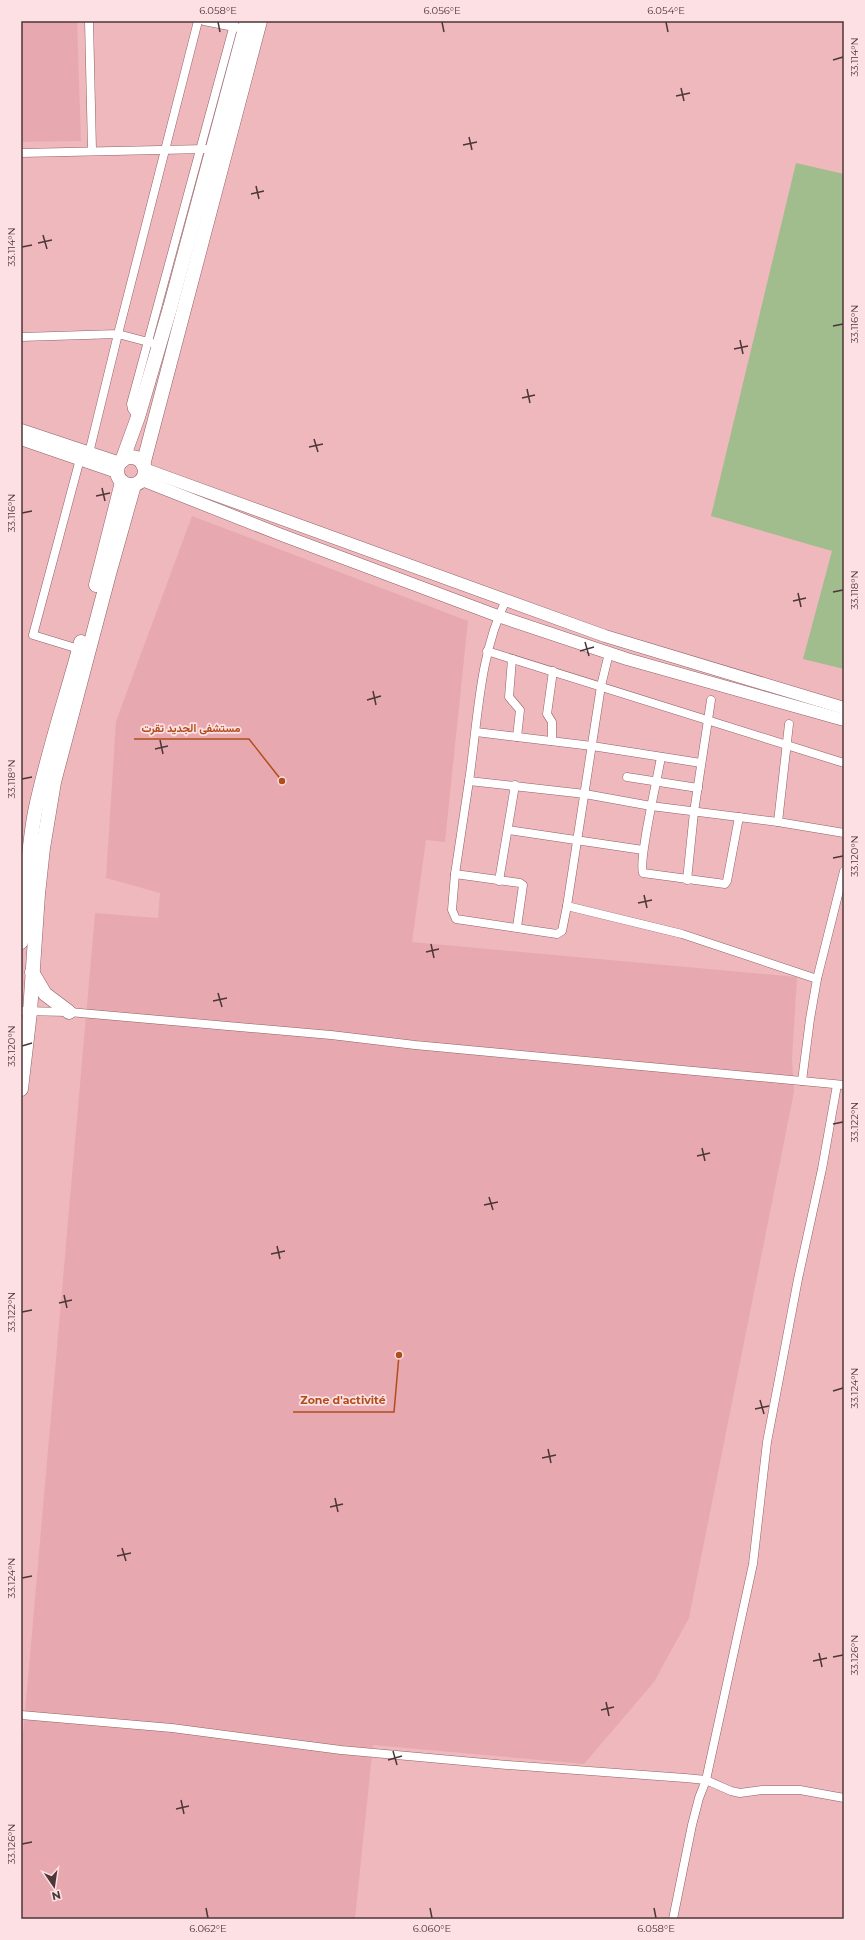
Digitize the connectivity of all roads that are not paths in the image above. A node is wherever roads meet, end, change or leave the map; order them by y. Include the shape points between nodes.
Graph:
1 (88, 21) edge
2 (198, 21) edge
3 (204, 21) edge
4 (260, 21) edge
5 (240, 24) edge
6 (164, 149) junction
7 (206, 149) junction
8 (92, 150) junction
9 (21, 153) edge
10 (118, 334) junction
11 (21, 337) edge
12 (152, 343) junction
13 (21, 433) edge
14 (84, 456) junction
15 (131, 472) junction
16 (506, 600) junction
17 (498, 616) junction
18 (83, 650) junction
19 (487, 651) junction
20 (609, 653) junction
21 (512, 659) junction
22 (553, 671) junction
23 (601, 686) junction
24 (711, 700) dead end
25 (844, 708) edge
26 (707, 720) junction
27 (844, 720) edge
28 (789, 724) dead end
29 (476, 732) junction
30 (516, 737) junction
31 (552, 742) junction
32 (786, 745) junction
33 (592, 746) junction
34 (661, 757) junction
35 (701, 763) junction
36 (844, 763) edge
37 (627, 777) dead end
38 (468, 781) junction
39 (656, 782) junction
40 (515, 785) junction
41 (698, 788) junction
42 (585, 794) junction
43 (651, 806) junction
44 (694, 812) junction
45 (740, 817) junction
46 (778, 822) junction
47 (508, 830) junction
48 (844, 833) edge
49 (578, 840) junction
50 (644, 850) junction
51 (844, 871) edge
52 (455, 874) junction
53 (687, 880) junction
54 (499, 881) junction
55 (567, 906) junction
56 (517, 927) junction
57 (21, 942) edge
58 (32, 972) junction
59 (817, 979) junction
60 (25, 1012) edge
61 (69, 1012) junction
62 (802, 1081) junction
63 (840, 1085) edge
64 (21, 1089) edge
65 (21, 1716) edge
66 (706, 1780) junction
67 (844, 1798) edge
68 (673, 1919) edge

1 - 8 street
2 - 6 street
3 - 5 street
4 - 15 highway
5 - 7 highway
6 - 7 street
6 - 8 street
6 - 10 street
7 - 12 highway
8 - 9 street
10 - 11 street
10 - 12 street
10 - 14 street
12 - 15 highway
13 - 14 main road
14 - 15 main road
14 - 18 street via 32,635
15 - 16 main road
15 - 17 main road via 279,534
15 - 18 highway
16 - 17 street
16 - 25 main road via 605,636
17 - 19 street
17 - 20 main road
18 - 57 highway via 46,766 35,814
18 - 58 highway via 48,812
19 - 21 street
19 - 29 street
20 - 23 street
20 - 27 main road
21 - 22 street
21 - 30 street via 509,697 520,710
22 - 23 street
22 - 31 street via 547,714 552,722
23 - 26 street
23 - 33 street
24 - 26 street
26 - 32 street
26 - 35 street
28 - 32 street
29 - 30 street
29 - 38 street
30 - 31 street
31 - 33 street
32 - 36 street
32 - 46 street
33 - 34 street
33 - 42 street
34 - 35 street
34 - 39 street
35 - 41 street
37 - 39 street
38 - 40 street
38 - 52 street
39 - 41 street
39 - 43 street
40 - 42 street
40 - 47 street
41 - 44 street
42 - 43 street
42 - 49 street
43 - 44 street
43 - 50 street
44 - 45 street
44 - 53 street
45 - 46 street
45 - 53 street via 727,883 722,885
46 - 48 street
47 - 49 street
47 - 54 street
49 - 50 street
49 - 55 street
50 - 53 street via 643,873
51 - 59 street
52 - 54 street
52 - 56 street via 452,910 456,919
54 - 56 street via 523,885
55 - 56 street via 562,931 559,933
55 - 59 street via 682,934
58 - 60 highway
58 - 61 highway via 48,998
59 - 62 street
60 - 61 street
60 - 64 highway
61 - 62 street
62 - 63 street
63 - 66 street via 798,1279 767,1442 753,1564
65 - 66 street via 172,1728 340,1750
66 - 67 street via 740,1793 800,1790
66 - 68 street via 692,1824

